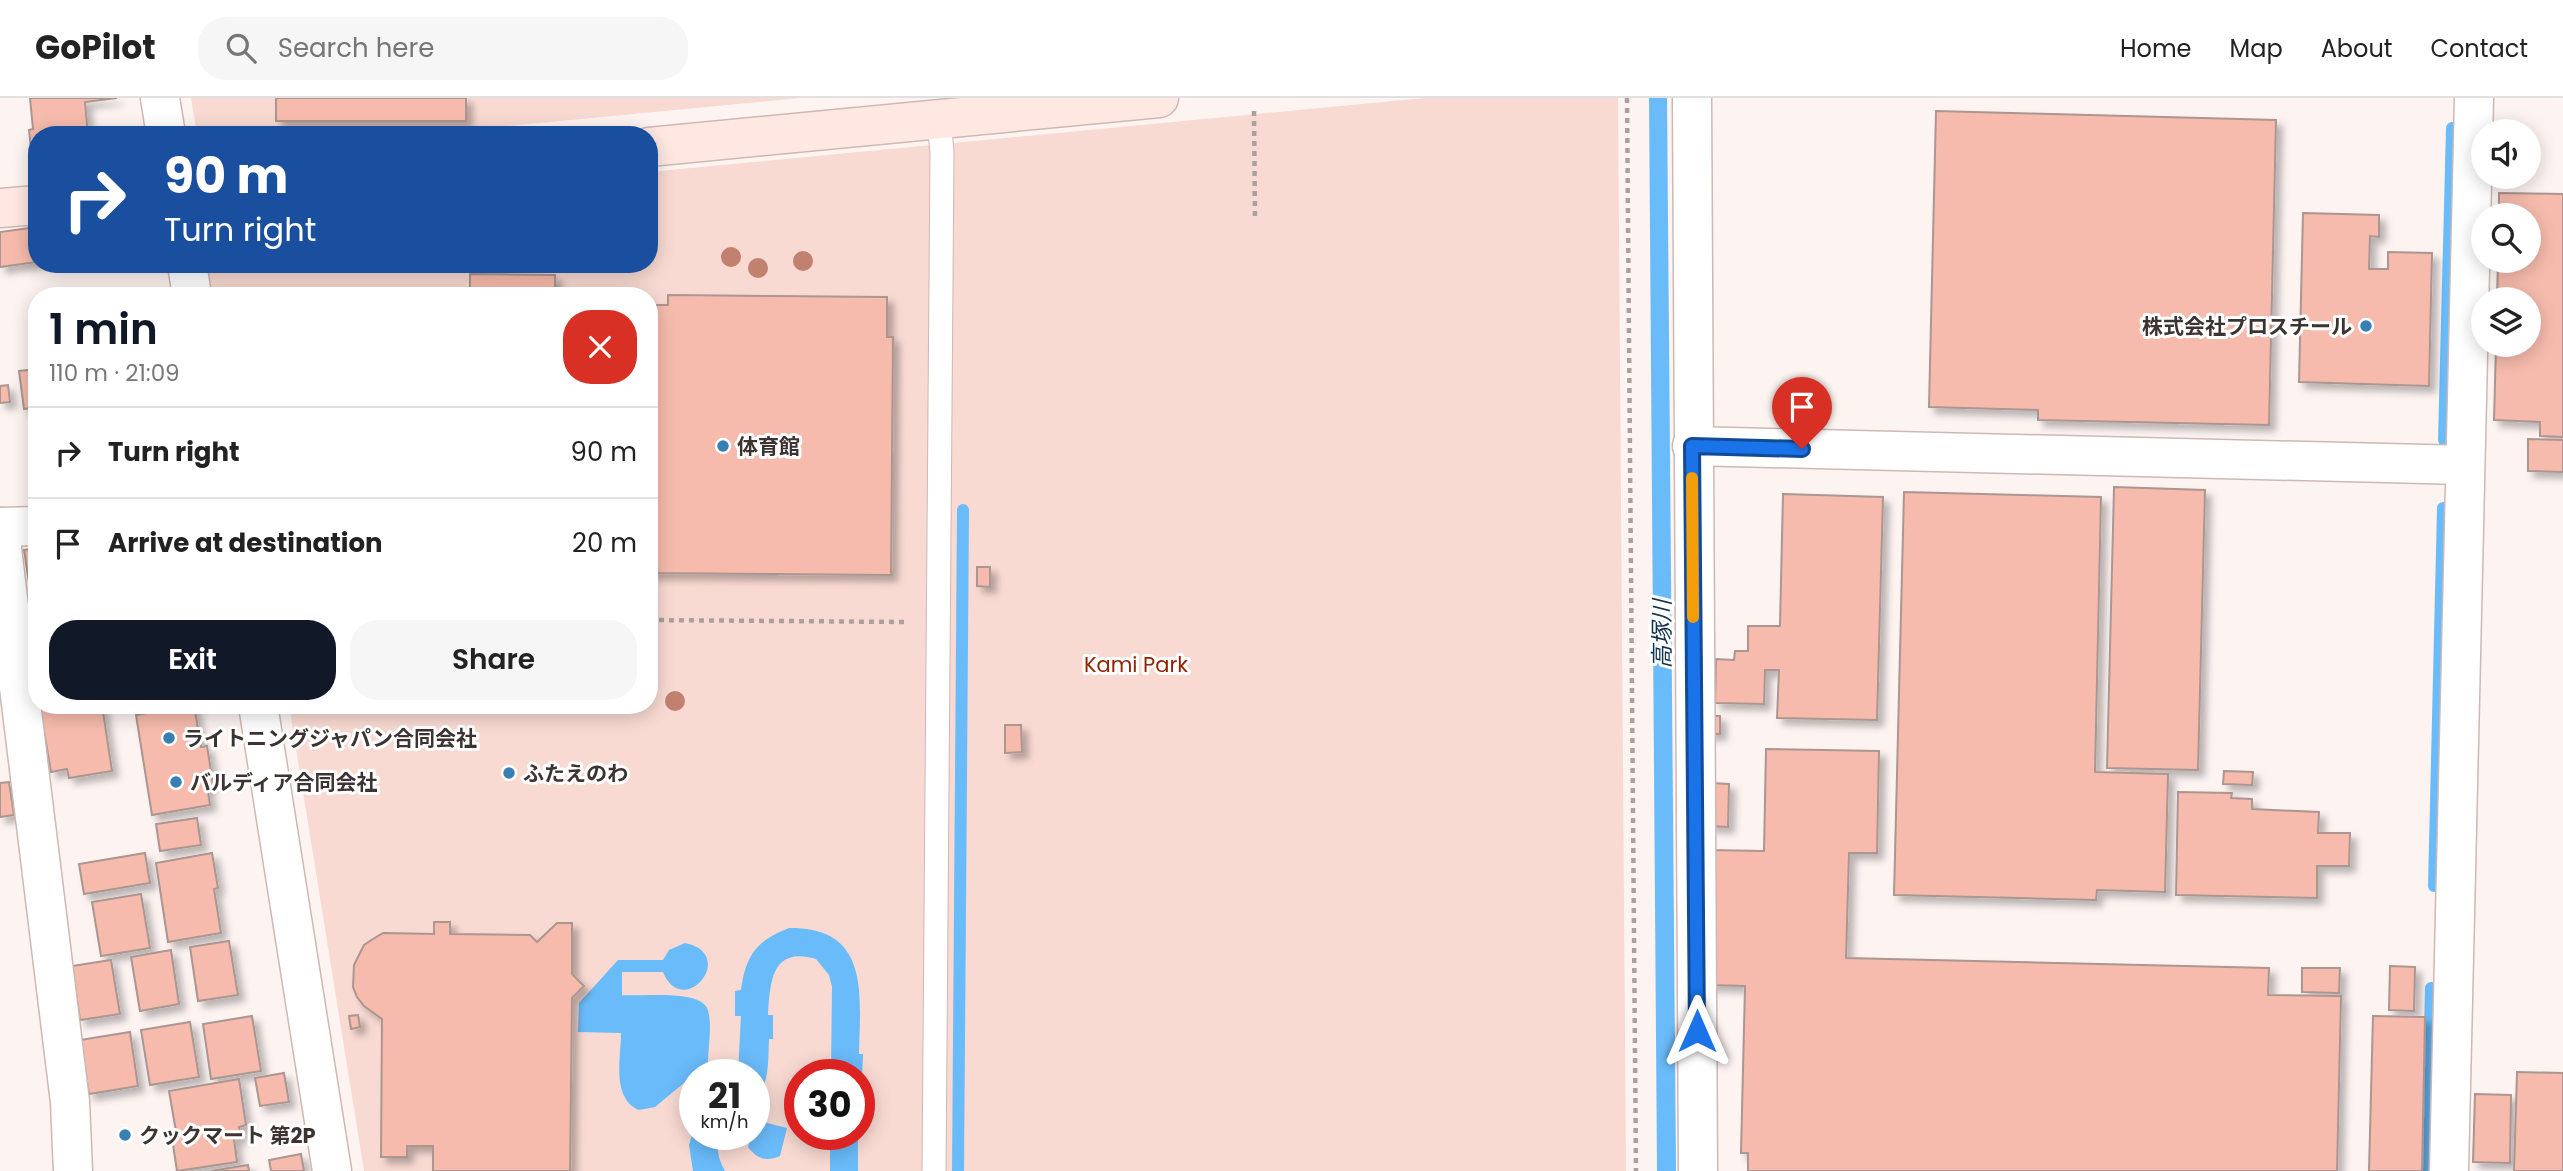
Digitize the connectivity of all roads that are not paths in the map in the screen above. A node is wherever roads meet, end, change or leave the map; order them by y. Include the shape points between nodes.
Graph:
1 (160, 98) edge
2 (1159, 98) edge
3 (1692, 98) edge
4 (2474, 98) edge
5 (939, 119) junction
6 (165, 126) edge
7 (658, 145) edge
8 (28, 206) edge
9 (0, 208) edge
10 (1692, 446) junction
11 (2465, 465) junction
12 (13, 527) edge
13 (259, 714) edge
14 (73, 1171) edge
15 (332, 1171) edge
16 (934, 1171) edge
17 (1698, 1171) edge
18 (2449, 1171) edge

1 - 6 street
2 - 5 street
3 - 10 street
4 - 11 street
5 - 7 street
5 - 16 lane
8 - 9 street
10 - 11 street
10 - 17 street
11 - 18 street
12 - 14 street via 2,549 70,1102
13 - 15 street

